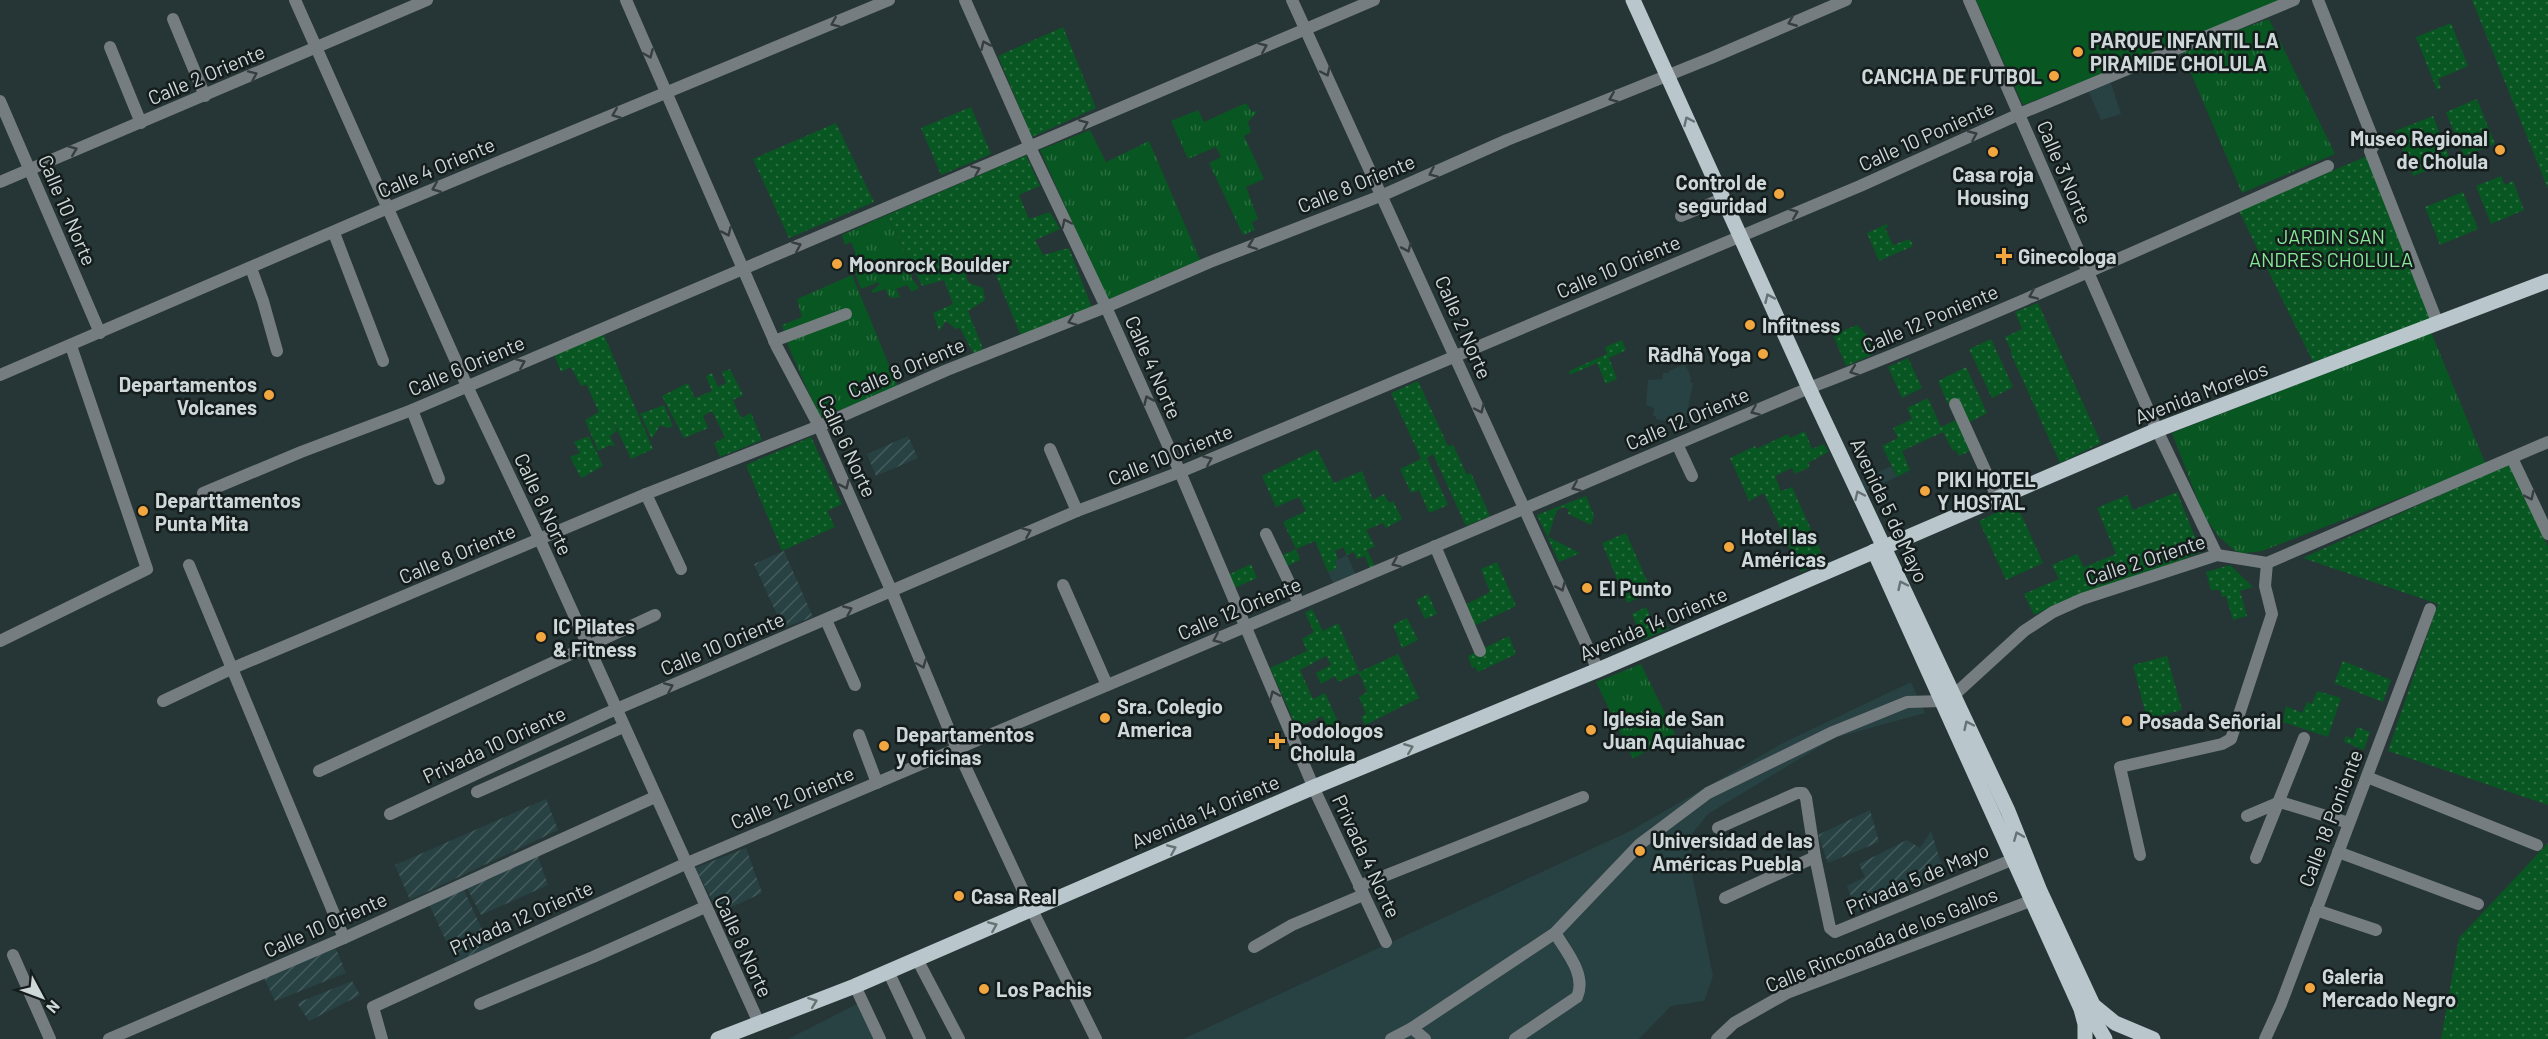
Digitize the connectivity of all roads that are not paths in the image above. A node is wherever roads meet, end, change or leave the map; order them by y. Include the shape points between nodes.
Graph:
1 (295, 0) edge
2 (427, 0) edge
3 (626, 0) edge
4 (889, 0) edge
5 (965, 0) edge
6 (1293, 0) edge
7 (1374, 0) edge
8 (1633, 0) edge
9 (1846, 0) edge
10 (1969, 0) edge
11 (2294, 0) edge
12 (2318, 0) edge
13 (172, 20) dead end
14 (1305, 29) junction
15 (110, 47) dead end
16 (316, 47) junction
17 (1667, 76) junction
18 (666, 94) junction
19 (205, 96) junction
20 (0, 101) edge
21 (2019, 114) junction
22 (141, 123) junction
23 (1030, 147) junction
24 (2328, 166) dead end
25 (28, 169) junction
26 (0, 182) edge
27 (1383, 195) junction
28 (1724, 198) junction
29 (388, 208) junction
30 (1681, 216) dead end
31 (334, 233) junction
32 (1740, 235) junction
33 (251, 268) junction
34 (743, 269) junction
35 (2087, 272) junction
36 (2548, 281) edge
37 (1106, 307) junction
38 (846, 314) dead end
39 (2438, 324) junction
40 (100, 333) junction
41 (774, 341) junction
42 (72, 346) junction
43 (277, 351) dead end
44 (1455, 356) junction
45 (383, 361) dead end
46 (0, 375) edge
47 (467, 386) junction
48 (1809, 388) junction
49 (1955, 404) dead end
50 (412, 410) junction
51 (819, 426) junction
52 (2157, 430) junction
53 (2548, 442) edge
54 (1677, 444) junction
55 (1050, 448) dead end
56 (2512, 458) junction
57 (1180, 472) junction
58 (1692, 476) dead end
59 (439, 479) dead end
60 (203, 493) dead end
61 (646, 494) junction
62 (1998, 499) junction
63 (1526, 508) junction
64 (1077, 511) junction
65 (1266, 534) dead end
66 (2548, 534) edge
67 (540, 540) junction
68 (1435, 546) junction
69 (1879, 550) junction
70 (2217, 555) junction
71 (2267, 563) junction
72 (189, 564) dead end
73 (681, 569) dead end
74 (1063, 585) dead end
75 (891, 590) junction
76 (1299, 603) junction
77 (2430, 609) dead end
78 (655, 615) dead end
79 (826, 620) junction
80 (1245, 627) junction
81 (0, 641) edge
82 (588, 646) junction
83 (1480, 651) dead end
84 (233, 668) junction
85 (1598, 670) junction
86 (855, 685) dead end
87 (1107, 685) junction
88 (1948, 698) junction
89 (162, 701) dead end
90 (615, 710) junction
91 (623, 727) junction
92 (860, 735) dead end
93 (2304, 738) dead end
94 (957, 749) junction
95 (319, 771) dead end
96 (2367, 777) junction
97 (877, 783) junction
98 (1314, 787) junction
99 (477, 792) dead end
100 (655, 797) junction
101 (1583, 797) dead end
102 (2280, 802) junction
103 (390, 814) dead end
104 (2247, 816) dead end
105 (2349, 823) junction
106 (1718, 828) dead end
107 (2537, 845) dead end
108 (2338, 852) junction
109 (2140, 855) dead end
110 (1815, 857) junction
111 (2256, 858) dead end
112 (2014, 859) junction
113 (685, 864) junction
114 (1361, 890) junction
115 (1725, 898) dead end
116 (2032, 900) junction
117 (2478, 904) dead end
118 (705, 907) junction
119 (1032, 909) junction
120 (2316, 910) junction
121 (2376, 930) dead end
122 (1555, 933) junction
123 (344, 938) junction
124 (1386, 942) dead end
125 (1254, 947) dead end
126 (13, 955) dead end
127 (917, 959) junction
128 (888, 972) junction
129 (855, 986) junction
130 (480, 1004) dead end
131 (2093, 1005) junction
132 (759, 1023) junction
133 (1412, 1028) junction
134 (2128, 1035) edge
135 (50, 1039) edge
136 (109, 1039) edge
137 (382, 1039) edge
138 (718, 1039) edge
139 (880, 1039) edge
140 (920, 1039) edge
141 (959, 1039) edge
142 (1096, 1039) edge
143 (1390, 1039) edge
144 (1425, 1039) edge
145 (1515, 1039) edge
146 (1717, 1039) edge
147 (2085, 1039) edge
148 (2104, 1039) edge
149 (2153, 1039) edge
150 (2265, 1039) edge

1 - 16 street, Calle 8 Norte
2 - 16 street, Calle 2 Oriente
3 -> 18 street, Calle 6 Norte
4 -> 18 street, Calle 4 Oriente
23 -> 5 street, Calle 4 Norte
6 - 14 street, Calle 2 Norte
7 - 14 street, Calle 6 Oriente
8 - 17 main road, Avenida 5 de Mayo
9 -> 17 street, Calle 8 Oriente
10 - 21 street, Calle 3 Norte
11 - 21 street, Calle 10 Poniente
12 - 39 street via 2375,144 2370,151
13 - 19 street
23 -> 14 street, Calle 6 Oriente
14 -> 27 street, Calle 2 Norte
15 - 22 street
19 -> 16 street, Calle 2 Oriente
16 - 29 street, Calle 8 Norte
17 -> 27 street, Calle 8 Oriente
28 -> 17 main road, Avenida 5 de Mayo
18 -> 29 street, Calle 4 Oriente
18 -> 34 street, Calle 6 Norte
19 - 22 street, Calle 2 Oriente
20 - 25 street, Calle 10 Norte
32 -> 21 street, Calle 10 Poniente
21 - 35 street, Calle 3 Norte
25 -> 22 street, Calle 2 Oriente
34 -> 23 street, Calle 6 Oriente
37 -> 23 street, Calle 4 Norte
24 - 35 street, Calle 12 Poniente
25 - 26 street, Calle 2 Oriente
25 - 40 street, Calle 10 Norte
27 -> 37 street, Calle 8 Oriente
27 -> 44 street, Calle 2 Norte
28 - 30 street
28 - 32 main road, Avenida 5 de Mayo
29 - 31 street, Calle 4 Oriente
29 - 47 street, Calle 8 Norte
31 - 33 street, Calle 4 Oriente
31 - 45 street
32 - 44 street, Calle 10 Oriente
48 -> 32 main road, Avenida 5 de Mayo
33 - 40 street, Calle 4 Oriente
33 - 43 street
34 - 41 street, Calle 6 Norte
47 -> 34 street, Calle 6 Oriente
35 -> 48 street, Calle 12 Poniente
35 - 52 street, Calle 3 Norte
36 - 39 main road, Avenida Morelos
37 -> 51 street, Calle 8 Oriente
57 -> 37 street, Calle 4 Norte
38 - 41 street
39 - 52 main road, Avenida Morelos
40 - 42 street, Calle 4 Oriente
41 - 51 street, Calle 6 Norte
42 - 46 street, Calle 4 Oriente
42 - 81 street via 147,569
57 -> 44 street, Calle 10 Oriente
44 -> 63 street, Calle 2 Norte
47 - 50 street, Calle 6 Oriente
47 - 67 street, Calle 8 Norte
48 -> 54 street, Calle 12 Oriente
69 -> 48 main road, Avenida 5 de Mayo
49 - 62 street
50 - 59 street
50 - 60 street, Calle 6 Oriente
51 - 61 street, Calle 8 Oriente
51 -> 75 street, Calle 6 Norte
52 - 62 main road, Avenida Morelos
52 - 70 street, Calle 3 Norte
53 - 56 street
54 - 58 street
54 -> 63 street, Calle 12 Oriente
55 - 64 street
56 -> 66 street
56 - 71 street
57 - 64 street, Calle 10 Oriente
57 - 80 street, Calle 4 Norte
61 - 67 street, Calle 8 Oriente
61 - 73 street
62 - 69 main road, Avenida Morelos
63 - 68 street, Calle 12 Oriente
63 -> 85 street, Calle 2 Norte
75 -> 64 street, Calle 10 Oriente
65 - 76 street
67 - 82 street, Calle 8 Norte
67 - 84 street, Calle 8 Oriente
68 -> 76 street, Calle 12 Oriente
68 - 83 street
69 - 85 main road, Avenida 14 Oriente
69 - 88 main road, Avenida 5 de Mayo
70 - 71 street, Calle 2 Oriente
70 - 88 street, Calle 2 Oriente via 2053,612 2024,631
71 - 109 street via 2265,586 2272,614 2231,739 2120,767
72 - 84 street
74 - 87 street
79 -> 75 street, Calle 10 Oriente
75 -> 94 street, Calle 6 Norte
76 - 80 street, Calle 12 Oriente
77 - 96 street, Calle 18 Poniente
78 - 82 street
79 - 86 street
90 -> 79 street, Calle 10 Oriente
80 -> 87 street, Calle 12 Oriente
98 -> 80 street, Calle 4 Norte
82 - 90 street, Calle 8 Norte
82 - 95 street
84 - 89 street, Calle 8 Oriente
84 - 123 street
98 -> 85 main road, Avenida 14 Oriente
87 - 94 street, Calle 12 Oriente
88 - 112 main road, Avenida 5 de Mayo
88 - 122 street via 1907,702 1833,732 1708,793 1640,844
131 -> 88 main road, Avenida 5 de Mayo
90 - 91 street, Calle 8 Norte
90 - 103 street, Privada 10 Oriente
91 - 99 street
91 - 100 street, Calle 8 Norte
92 - 97 street
93 - 102 street
94 - 97 street, Calle 12 Oriente
94 - 119 street, Calle 6 Norte
96 - 105 street, Calle 18 Poniente
96 - 107 street
97 - 113 street, Calle 12 Oriente
98 - 114 street, Privada 4 Norte
119 -> 98 main road, Avenida 14 Oriente
100 - 113 street, Calle 8 Norte
100 - 123 street, Calle 10 Oriente
101 - 114 street
102 - 104 street
102 - 105 street
102 - 111 street
105 - 108 street, Calle 18 Poniente
106 - 110 street, Privada 5 de Mayo via 1803,793
108 - 117 street
108 - 120 street, Calle 18 Poniente
110 - 112 street, Privada 5 de Mayo via 1830,928 1835,932
110 - 115 street
112 - 116 main road, Avenida 5 de Mayo
113 - 118 street, Calle 8 Norte
113 - 137 street, Privada 12 Oriente via 373,1007
114 - 124 street, Privada 4 Norte
114 - 125 street
116 - 146 street, Calle Rinconada de los Gallos via 1787,993 1734,1023
116 - 147 main road, Avenida 5 de Mayo via 2081,1009
118 - 130 street
118 - 132 street, Calle 8 Norte
127 -> 119 main road, Avenida 14 Oriente
119 - 142 street, Calle 6 Norte
120 - 121 street
120 - 150 street, Calle 18 Poniente
122 - 133 street
122 - 145 street via 1579,974 1581,987 1577,997
123 - 136 street, Calle 10 Oriente
126 - 135 street
127 - 128 main road, Avenida 14 Oriente
127 - 141 street
128 - 129 main road, Avenida 14 Oriente
128 - 140 street
132 -> 129 main road, Avenida 14 Oriente
129 - 139 street
131 - 134 main road
131 - 148 main road, Avenida 5 de Mayo
132 - 138 main road, Avenida 14 Oriente
133 - 143 street
133 - 144 street
134 - 149 main road

